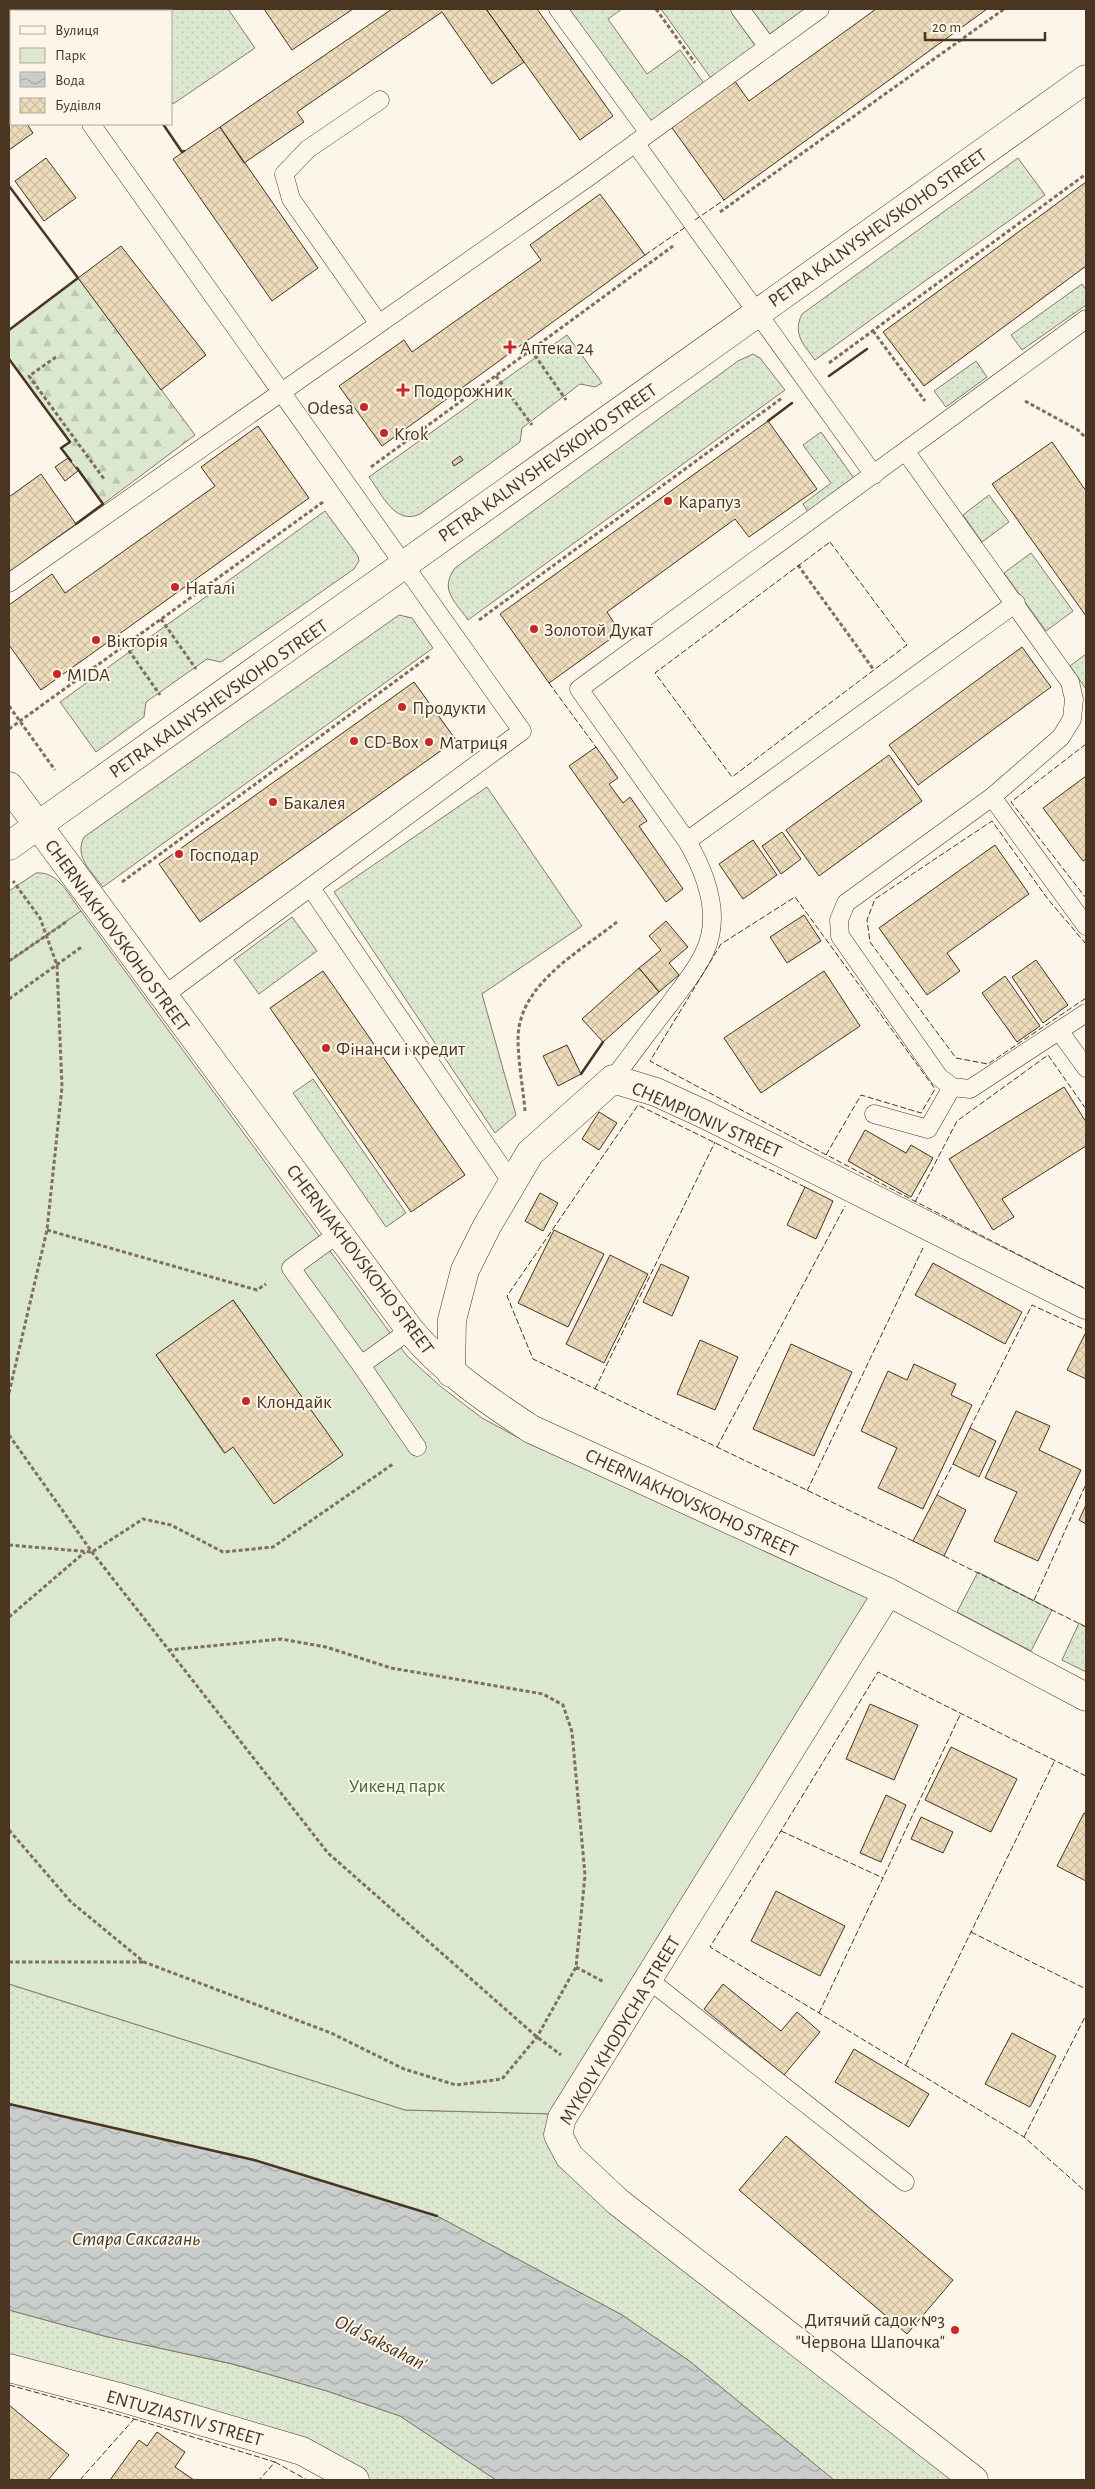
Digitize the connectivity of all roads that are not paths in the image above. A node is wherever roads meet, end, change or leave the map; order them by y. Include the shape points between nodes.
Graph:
1 (558, 9) edge
2 (740, 9) edge
3 (820, 9) edge
4 (768, 46) junction
5 (1086, 78) edge
6 (380, 100) dead end
7 (92, 125) edge
8 (642, 138) junction
9 (756, 313) junction
10 (1086, 319) edge
11 (379, 324) junction
12 (281, 392) junction
13 (906, 452) junction
14 (874, 475) junction
15 (402, 566) junction
16 (9, 583) edge
17 (1016, 603) junction
18 (9, 786) edge
19 (992, 797) junction
20 (38, 826) junction
21 (687, 841) junction
22 (9, 846) edge
23 (311, 888) junction
24 (1086, 926) edge
25 (163, 996) junction
26 (1086, 1013) edge
27 (1060, 1032) junction
28 (1086, 1068) edge
29 (613, 1079) junction
30 (952, 1087) junction
31 (874, 1114) dead end
32 (512, 1183) junction
33 (339, 1233) junction
34 (1086, 1305) edge
35 (410, 1330) junction
36 (361, 1366) junction
37 (451, 1373) junction
38 (417, 1447) road end
39 (888, 1592) junction
40 (1086, 1697) edge
41 (649, 1980) junction
42 (905, 2182) dead end
43 (9, 2368) edge
44 (355, 2480) edge
45 (974, 2480) edge

1 - 8 lane
2 - 4 lane
3 - 4 lane
4 - 8 lane
5 - 9 street, PETRA KALNYSHEVSKOHO STREET
6 - 11 lane via 308,149 284,174 290,199
7 - 12 lane
8 - 9 lane via 696,229
8 - 11 lane
9 - 14 lane
9 - 15 street, PETRA KALNYSHEVSKOHO STREET
10 - 13 lane
11 - 12 lane
12 - 15 lane
12 - 16 lane
13 - 14 lane
13 - 17 lane
14 - 21 lane via 579,689
15 - 20 street, PETRA KALNYSHEVSKOHO STREET
15 - 23 lane via 522,731
17 - 19 lane via 1070,682 1074,699 1072,718 1061,737
17 - 21 lane
18 - 20 street, CHERNIAKHOVSKOHO STREET
19 - 24 lane
19 - 30 lane via 846,903 839,920 840,936 939,1077
20 - 22 street, PETRA KALNYSHEVSKOHO STREET
20 - 25 street, CHERNIAKHOVSKOHO STREET
21 - 29 lane via 707,883 711,925 706,950
23 - 25 lane
23 - 32 lane
25 - 33 street, CHERNIAKHOVSKOHO STREET
26 - 27 lane
27 - 28 lane
27 - 30 lane via 970,1089
29 - 32 street, CHEMPIONIV STREET via 530,1154
29 - 34 street, CHEMPIONIV STREET via 656,1092 706,1115
30 - 31 lane via 928,1129
32 - 37 street, CHEMPIONIV STREET via 465,1270 452,1320
33 - 35 street, CHERNIAKHOVSKOHO STREET
33 - 36 lane via 291,1268
35 - 36 lane
35 - 37 street, CHERNIAKHOVSKOHO STREET
36 - 38 lane
37 - 39 street, CHERNIAKHOVSKOHO STREET via 531,1429
39 - 40 street, CHERNIAKHOVSKOHO STREET
39 - 41 street, MYKOLY KHODYCHA STREET
41 - 42 lane
41 - 45 street, MYKOLY KHODYCHA STREET via 559,2125 558,2135 569,2156 618,2202
43 - 44 street, ENTUZIASTIV STREET via 302,2451

